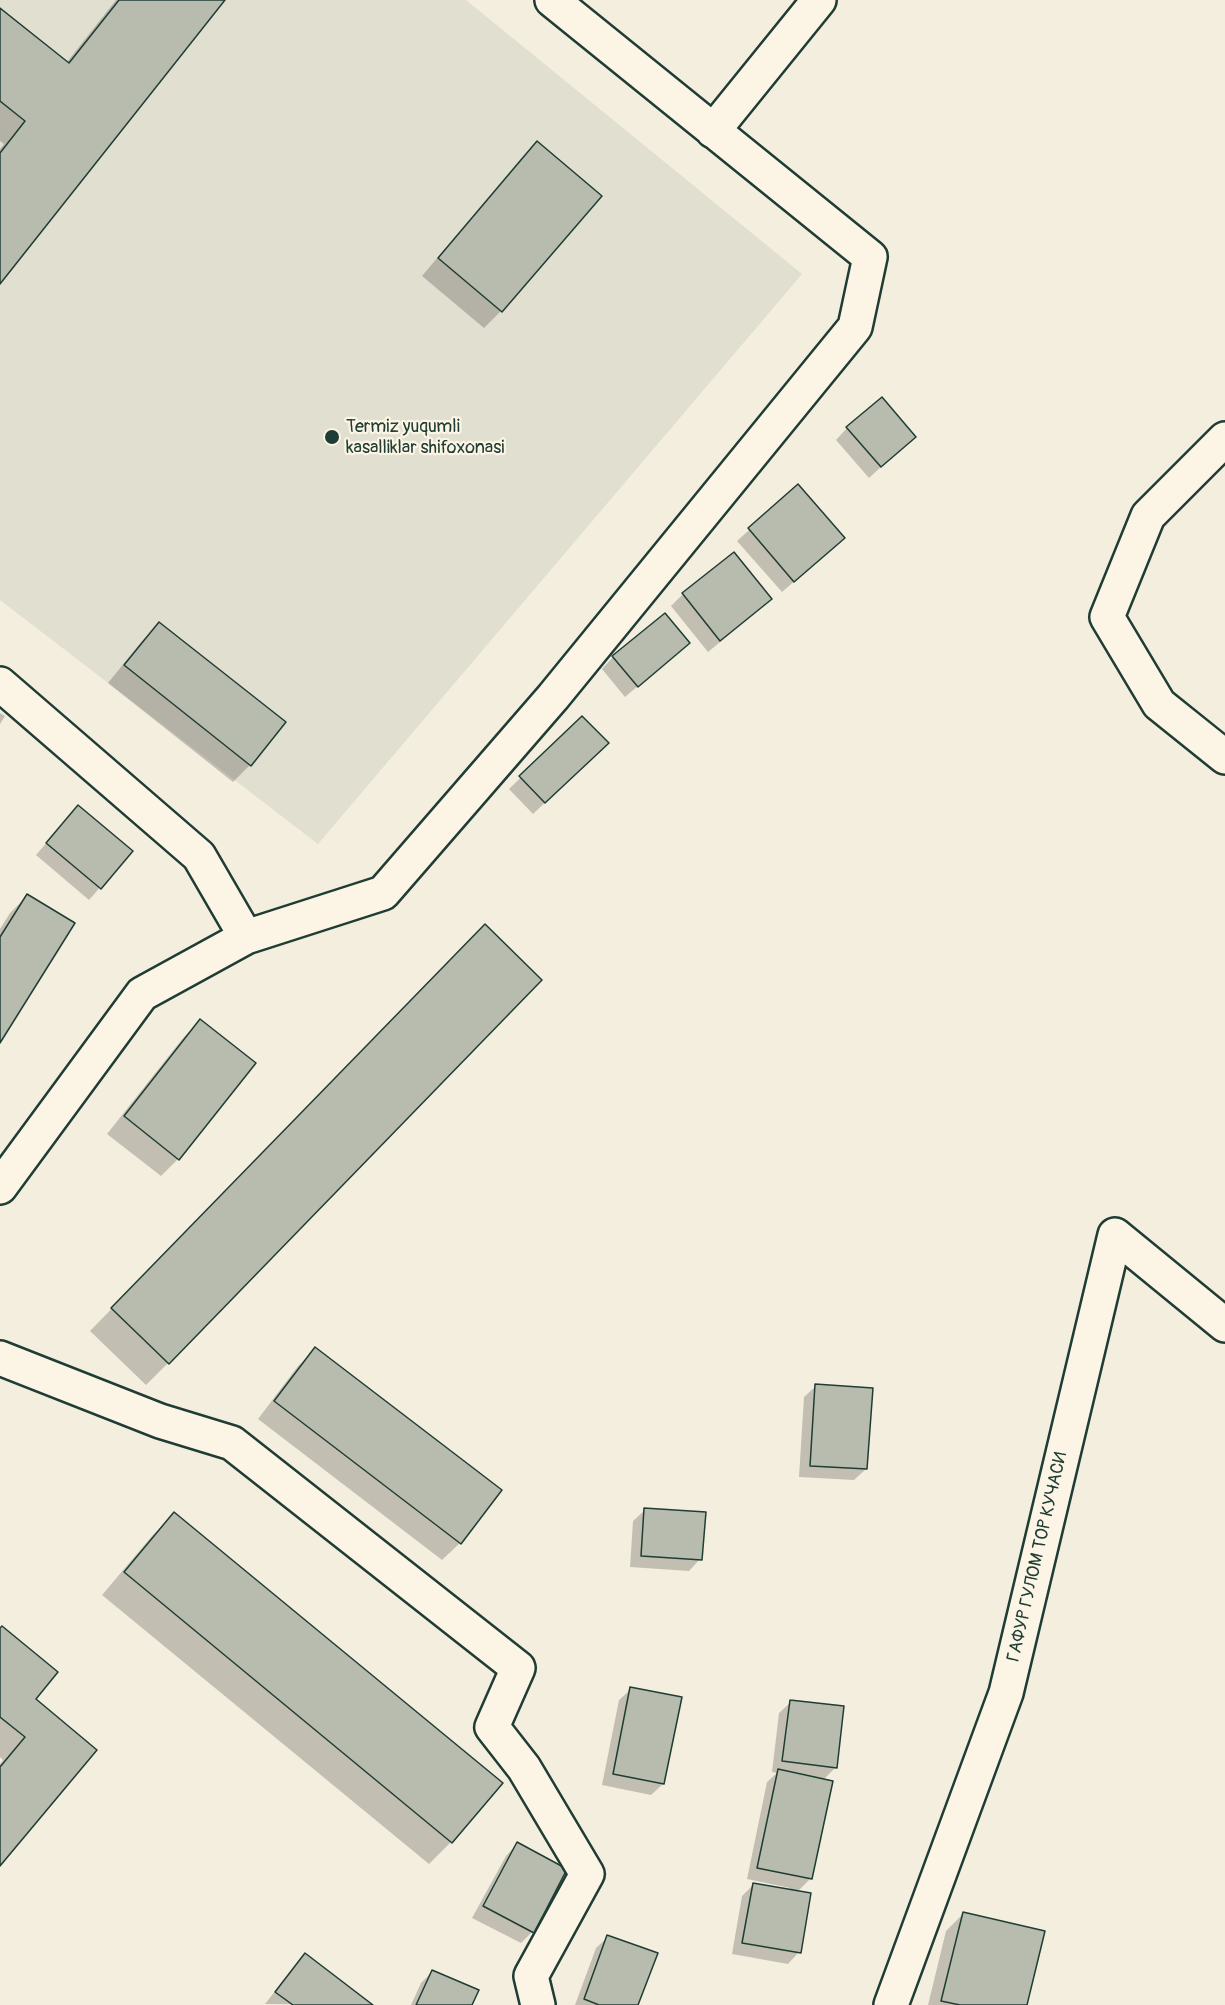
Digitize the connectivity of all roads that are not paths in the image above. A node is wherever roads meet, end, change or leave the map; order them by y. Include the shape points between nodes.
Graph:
1 (552, 0) edge
2 (819, 0) edge
3 (713, 130) junction
4 (1225, 439) edge
5 (0, 684) edge
6 (1225, 757) edge
7 (246, 937) junction
8 (0, 1187) edge
9 (1225, 1325) edge
10 (0, 1358) edge
11 (538, 2005) edge
12 (891, 2005) edge

1 - 3 street
2 - 3 street
3 - 7 street via 870,257 855,327 553,697 383,893
4 - 6 street via 1148,516 1107,617 1159,704
5 - 7 street via 199,856
7 - 8 street via 142,994
9 - 12 street, ГАФУР ГУЛОМ ТОР КУЧАСИ via 1115,1235 1006,1693
10 - 11 street via 160,1421 232,1443 518,1668 492,1727 524,1768 587,1874 531,1976

